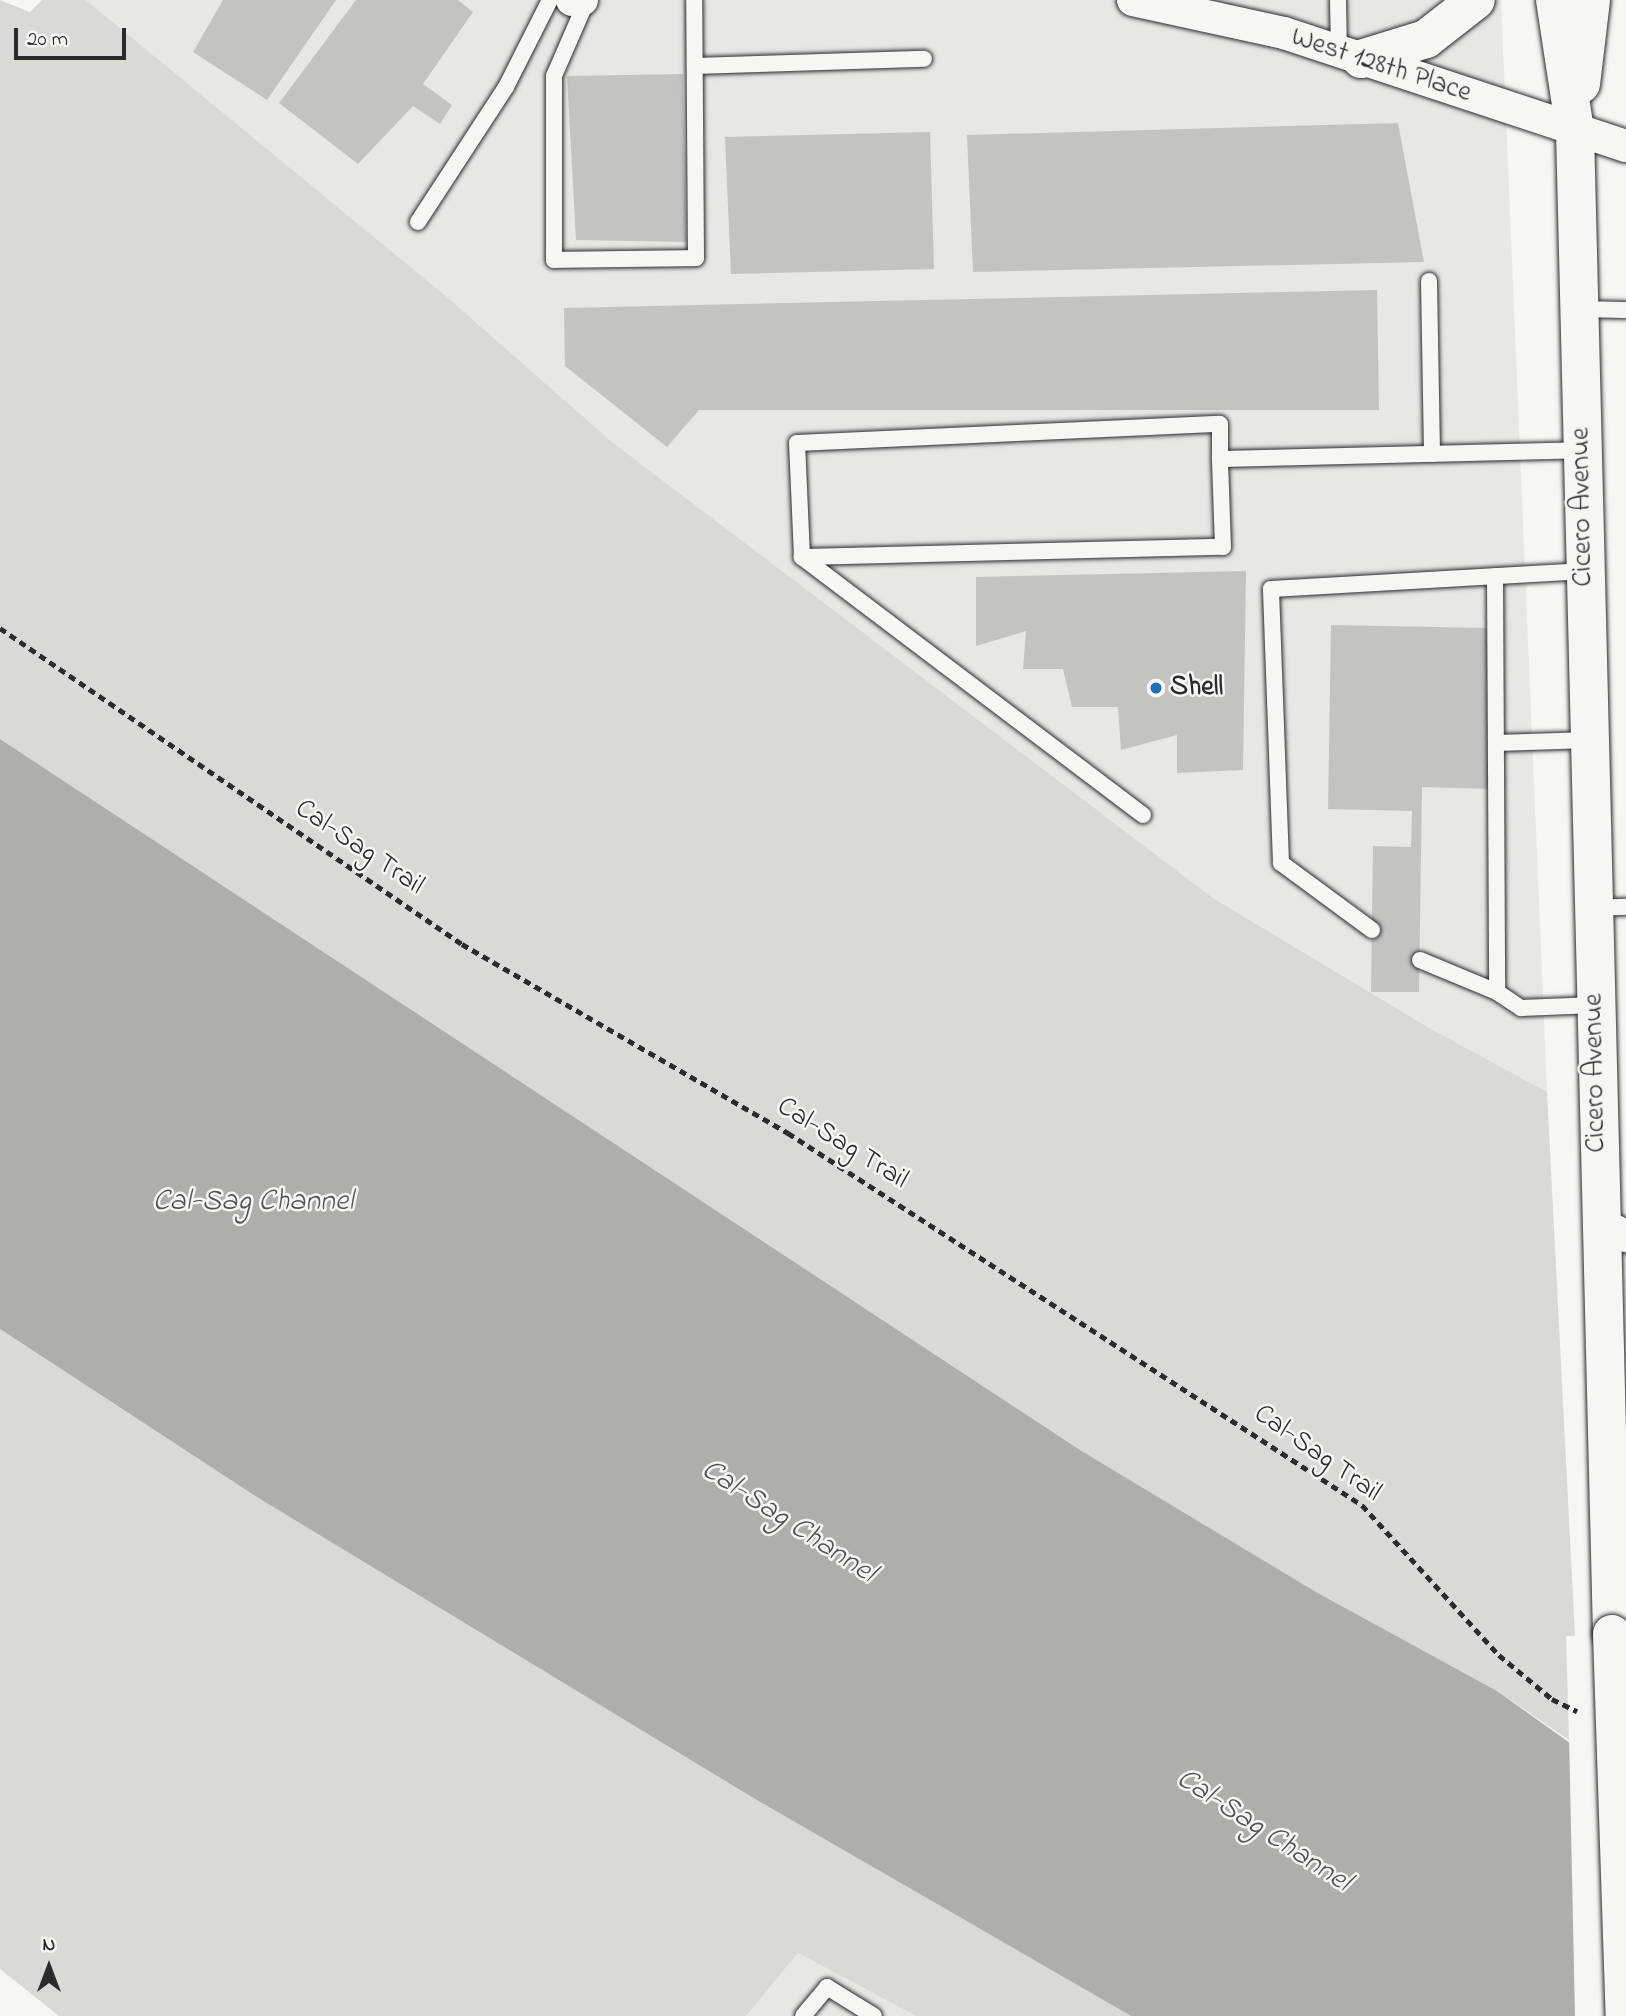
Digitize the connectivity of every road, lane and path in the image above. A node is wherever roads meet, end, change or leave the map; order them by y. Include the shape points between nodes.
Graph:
1 (550, 0) edge
2 (572, 0) edge
3 (584, 0) edge
4 (694, 0) edge
5 (1133, 0) edge
6 (1338, 0) edge
7 (1476, 0) edge
8 (1555, 0) edge
9 (1591, 0) edge
10 (1350, 55) junction
11 (924, 59) dead end
12 (695, 66) junction
13 (1574, 131) junction
14 (1626, 146) edge
15 (418, 222) dead end
16 (1429, 281) dead end
17 (1579, 309) junction
18 (1626, 310) edge
19 (1582, 450) junction
20 (1432, 454) junction
21 (1220, 459) junction
22 (802, 557) junction
23 (1585, 570) junction
24 (1495, 576) junction
25 (0, 628) edge
26 (1589, 740) junction
27 (1497, 743) junction
28 (1143, 815) dead end
29 (1609, 907) edge
30 (1373, 930) dead end
31 (1420, 960) dead end
32 (1497, 992) junction
33 (1595, 1005) junction
34 (1613, 1230) edge
35 (1589, 1717) dead end
36 (803, 2016) edge
37 (874, 2016) edge
38 (1625, 2016) edge

1 - 15 lane via 506,87
2 - 3 street
3 - 12 lane via 554,76 554,260 696,258
4 - 12 lane
5 - 10 street, West 128th Place via 1284,33
6 - 10 lane
7 - 10 main road via 1426,39
8 - 13 main road, Cicero Avenue
9 - 13 main road, Cicero Avenue
10 - 13 street, West 128th Place
11 - 12 lane
13 - 14 street, West 128th Place
13 - 17 main road, Cicero Avenue
16 - 20 lane
17 - 18 lane
17 - 19 main road, Cicero Avenue
19 - 20 lane
19 - 23 main road, Cicero Avenue
20 - 21 lane
21 - 22 lane via 1223,547
21 - 22 lane via 1220,424 797,443
22 - 28 lane
23 - 24 lane
23 - 26 main road, Cicero Avenue
24 - 27 lane
24 - 30 lane via 1272,589 1281,863
25 - 35 path, Cal-Sag Trail via 462,944 788,1133 1362,1505 1499,1655 1552,1699
26 - 27 lane
26 - 29 main road, Cicero Avenue
27 - 32 lane
29 - 33 main road, Cicero Avenue
31 - 32 lane
32 - 33 lane via 1521,1008
33 - 34 main road, Cicero Avenue
34 - 38 main road, Cicero Avenue, bridge via 1612,1634
36 - 37 lane via 827,1987

